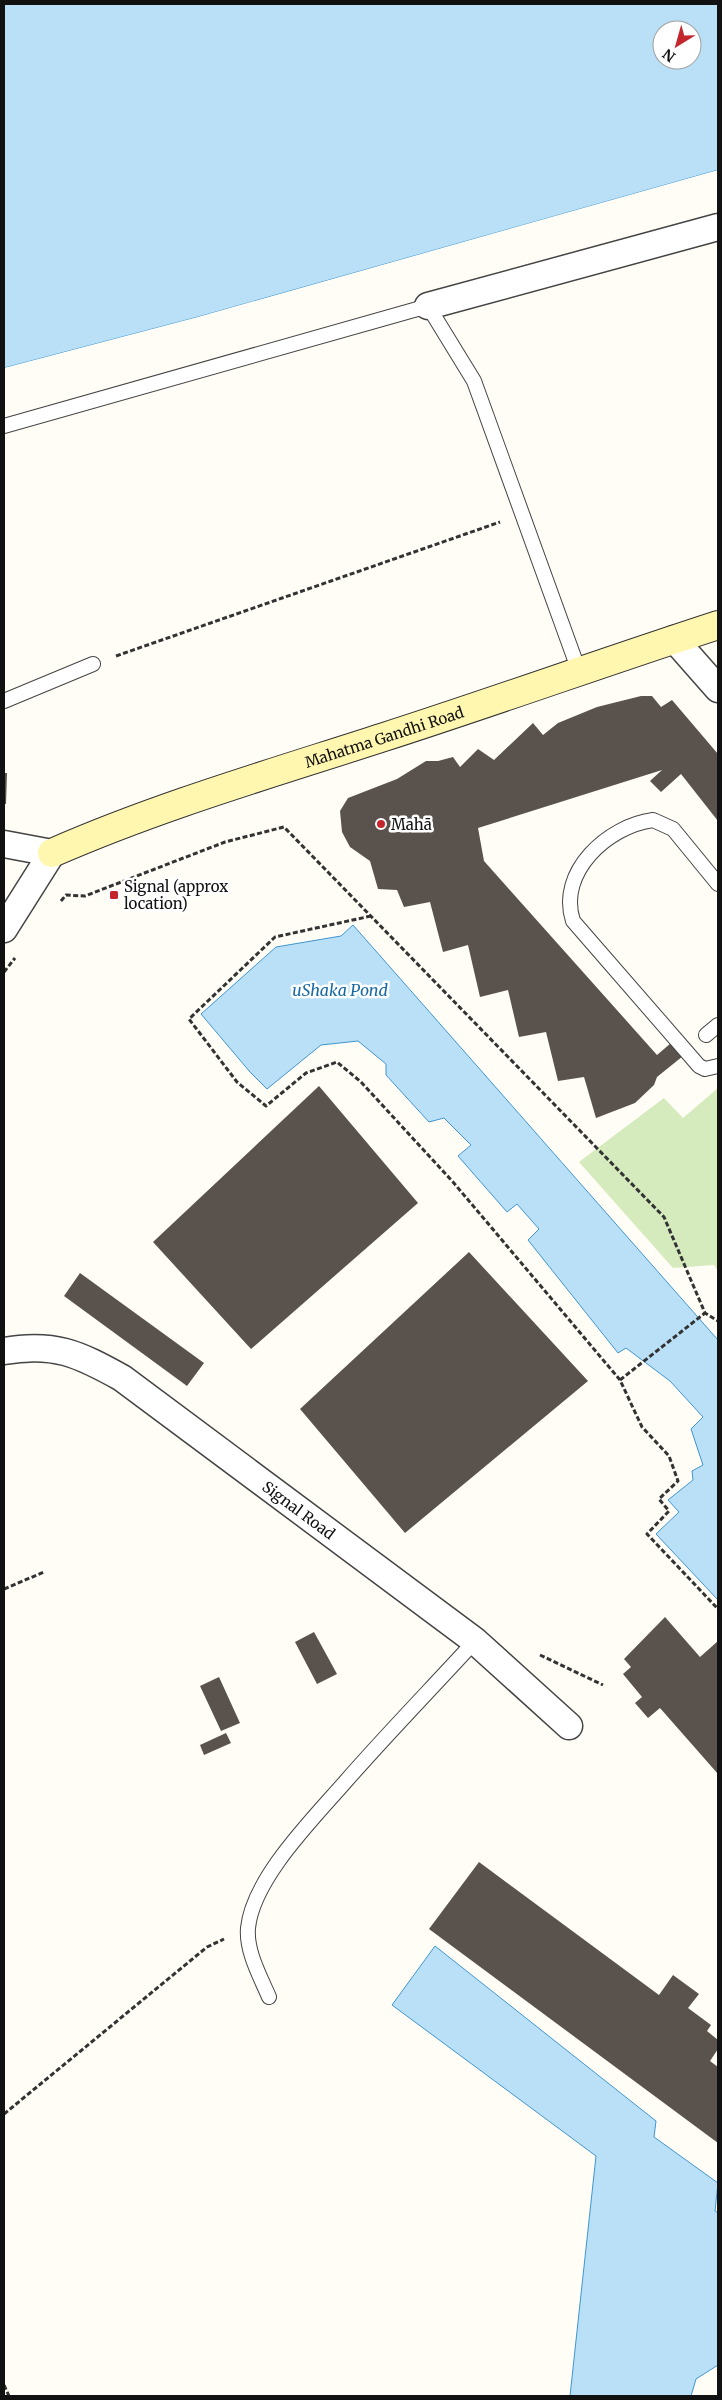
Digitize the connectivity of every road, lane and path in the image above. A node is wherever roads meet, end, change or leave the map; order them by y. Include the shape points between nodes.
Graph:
1 (718, 227) edge
2 (428, 306) junction
3 (4, 426) edge
4 (524, 514) junction
5 (718, 625) edge
6 (674, 639) junction
7 (93, 664) joint
8 (580, 671) junction
9 (718, 690) edge
10 (4, 701) edge
11 (4, 844) edge
12 (52, 853) junction
13 (718, 884) edge
14 (59, 902) dead end
15 (371, 916) junction
16 (4, 930) edge
17 (18, 954) dead end
18 (4, 972) edge
19 (718, 1025) edge
20 (706, 1035) dead end
21 (718, 1066) edge
22 (705, 1313) junction
23 (718, 1321) edge
24 (4, 1352) edge
25 (620, 1380) junction
26 (44, 1572) dead end
27 (4, 1589) edge
28 (718, 1609) edge
29 (475, 1641) junction
30 (569, 1726) dead end
31 (248, 1929) junction
32 (269, 1997) dead end
33 (4, 2114) edge
34 (4, 2385) edge
35 (9, 2396) edge

1 - 2 street
2 - 3 lane
2 - 4 lane via 474,381
4 - 7 path
4 - 8 lane
5 - 6 street, Mahatma Gandhi Road
6 - 8 street, Mahatma Gandhi Road
6 - 9 street
7 - 10 lane
8 - 12 street, Mahatma Gandhi Road via 260,777
11 - 12 street
12 - 16 street
13 - 21 lane via 673,829 653,820 626,827 598,846 577,870 569,901 573,920 699,1066 705,1069
14 - 15 path via 66,895 85,896 225,842 284,827
15 - 22 path via 664,1217
15 - 25 path via 275,937 189,1019 238,1082 266,1106 306,1073 337,1062 361,1082 453,1182
17 - 18 path
19 - 20 lane
22 - 23 path
22 - 25 path
24 - 29 street, Signal Road via 28,1347 57,1349 86,1359 122,1378
25 - 28 path via 642,1427 669,1456 678,1481 659,1499 669,1511 646,1534
26 - 27 path
29 - 30 street, Signal Road
29 - 31 lane via 292,1841 258,1895
31 - 32 lane via 250,1951
31 - 33 path via 207,1947
34 - 35 path

